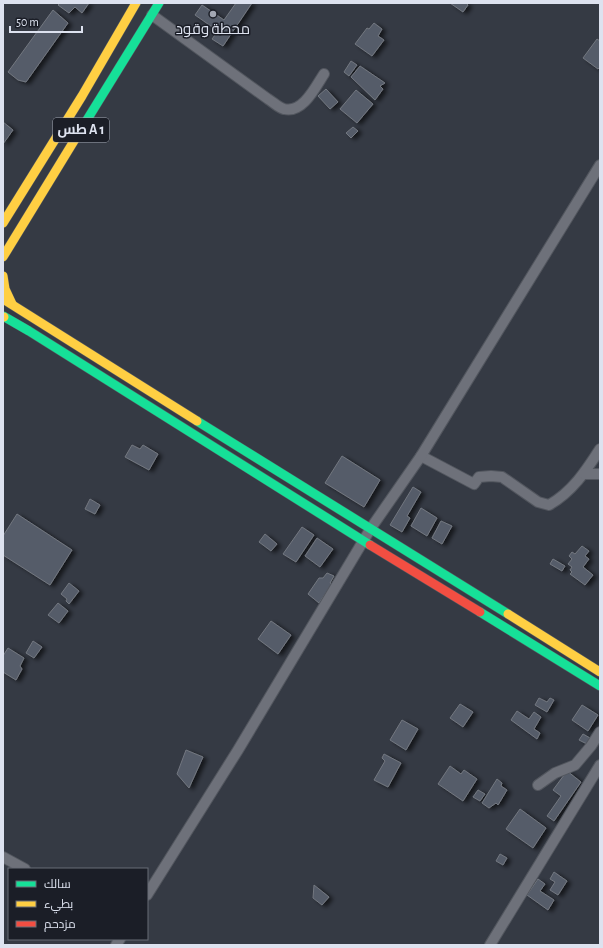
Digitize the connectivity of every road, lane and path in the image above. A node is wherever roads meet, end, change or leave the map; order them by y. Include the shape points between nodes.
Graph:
1 (136, 3) edge
2 (159, 3) edge
3 (152, 15) junction
4 (324, 74) dead end
5 (600, 164) edge
6 (3, 223) edge
7 (3, 258) edge
8 (3, 276) edge
9 (3, 299) edge
10 (12, 304) junction
11 (3, 316) edge
12 (100, 361) junction
13 (92, 371) junction
14 (600, 449) edge
15 (421, 456) junction
16 (584, 474) junction
17 (600, 474) edge
18 (289, 478) junction
19 (282, 490) junction
20 (371, 528) junction
21 (364, 541) junction
22 (477, 596) junction
23 (470, 606) junction
24 (600, 672) edge
25 (600, 686) edge
26 (600, 732) edge
27 (600, 765) edge
28 (538, 786) dead end
29 (3, 857) edge
30 (23, 868) edge
31 (148, 893) edge
32 (490, 945) edge

1 - 6 main road, طس A 1
2 - 3 main road, طس A 1
3 - 4 street via 285,110 295,109 305,102
3 - 7 main road, طس A 1
5 - 15 street
8 - 10 main road via 5,289
9 - 10 main road
10 - 12 main road
11 - 13 main road
12 - 13 main road
12 - 18 main road
13 - 19 main road
14 - 16 street
15 - 16 street via 474,484 479,477 502,478 538,502 549,505 561,498
15 - 20 street
16 - 17 street
18 - 19 main road
18 - 20 main road
19 - 21 main road
20 - 21 street
20 - 22 main road
21 - 23 main road
21 - 31 street
22 - 23 main road
22 - 24 main road
23 - 25 main road
26 - 28 street via 575,766 554,772
27 - 32 street
29 - 30 street

